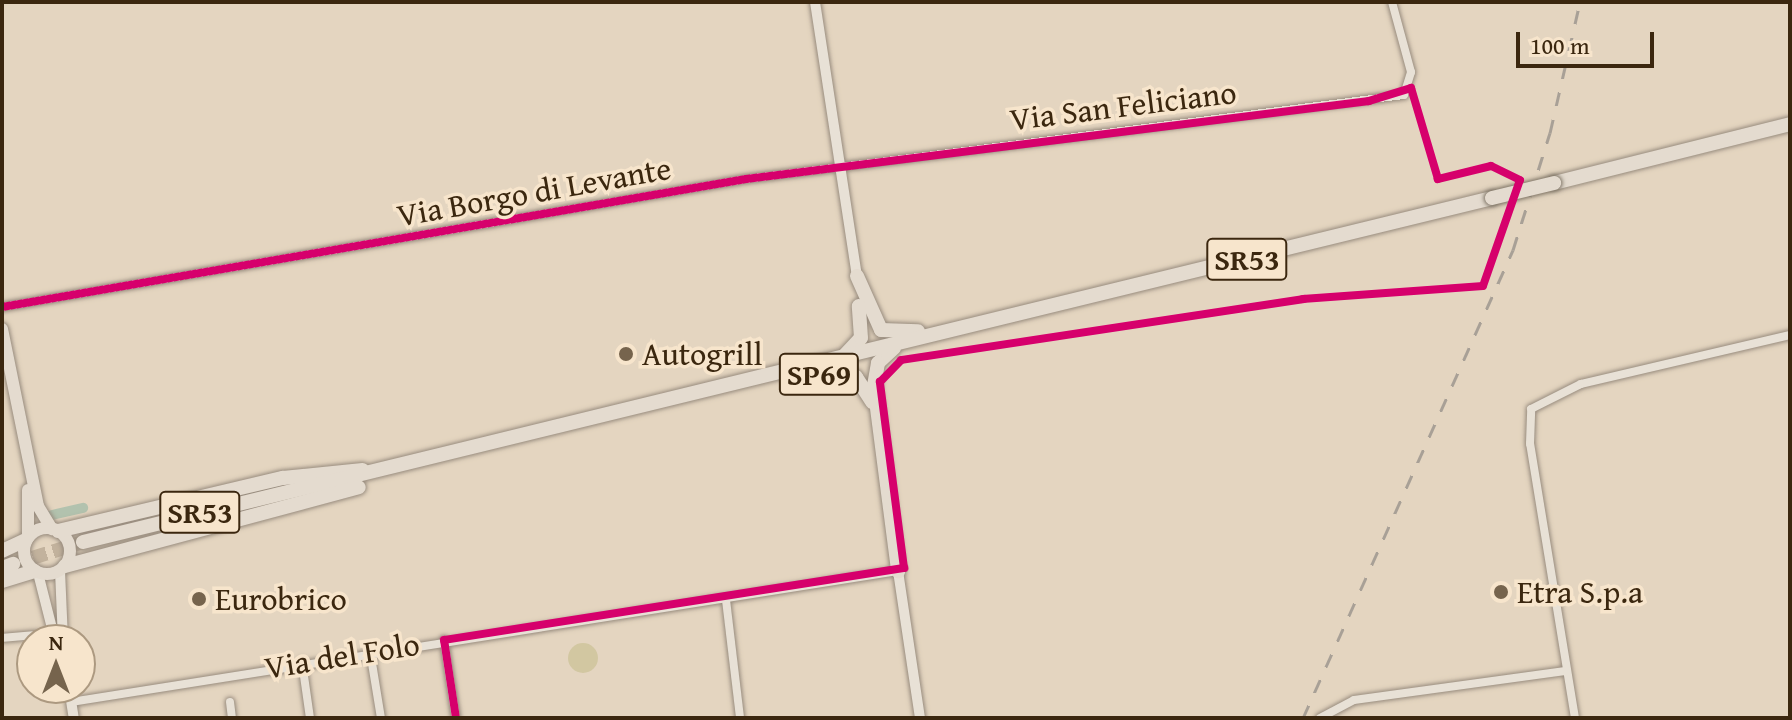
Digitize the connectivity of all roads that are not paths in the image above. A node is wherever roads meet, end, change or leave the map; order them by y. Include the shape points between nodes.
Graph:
1 (815, 2) edge
2 (1392, 2) edge
3 (1790, 124) edge
4 (839, 169) junction
5 (857, 276) junction
6 (2, 307) edge
7 (1001, 320) junction
8 (2, 329) edge
9 (1790, 335) edge
10 (898, 346) junction
11 (832, 362) junction
12 (737, 386) junction
13 (876, 415) junction
14 (22, 439) junction
15 (431, 462) junction
16 (55, 530) junction
17 (27, 539) junction
18 (83, 542) tunnel mouth
19 (2, 551) edge
20 (62, 568) junction
21 (898, 571) junction
22 (36, 572) junction
23 (2, 581) edge
24 (726, 600) junction
25 (55, 624) edge
26 (60, 624) edge
27 (444, 640) junction
28 (370, 651) junction
29 (302, 662) junction
30 (1567, 671) junction
31 (96, 698) edge
32 (230, 702) dead end
33 (232, 718) edge
34 (310, 718) edge
35 (381, 718) edge
36 (456, 718) edge
37 (740, 718) edge
38 (920, 718) edge
39 (1320, 718) edge
40 (1575, 718) edge

1 - 4 street, SP69
2 - 4 street, Via San Feliciano via 1411,72 1404,95
3 - 7 highway, SR53, bridge
4 - 5 street, SP69
4 - 6 street, Via Borgo di Levante
5 - 7 highway, SP69 via 869,315 888,334
5 - 11 highway, SP69 via 861,338
7 - 10 highway, SR53
8 - 14 main road
9 - 30 street via 1581,384 1531,409
10 - 11 highway, SR53
10 - 13 highway, SP69 via 875,369
11 - 12 highway, SR53
12 - 13 highway, SP69 via 847,373 864,385
12 - 15 highway, SR53
13 - 21 highway, SP69
14 - 16 main road via 40,512
14 - 17 main road
15 - 16 highway via 283,478
15 - 18 highway, SR53
15 - 20 highway via 304,506
16 - 17 main road
16 - 20 main road via 70,547
17 - 19 highway
17 - 22 main road via 25,560
20 - 22 main road
20 - 26 street
21 - 24 street, Via del Folo
21 - 38 street, SP69
22 - 23 highway
22 - 25 street
24 - 27 street, Via del Folo
24 - 37 street
27 - 28 street, Via del Folo
27 - 36 street
28 - 29 street, Via del Folo
28 - 35 street
29 - 31 street, Via del Folo
29 - 34 street
30 - 39 street via 1354,700
30 - 40 street
32 - 33 street

